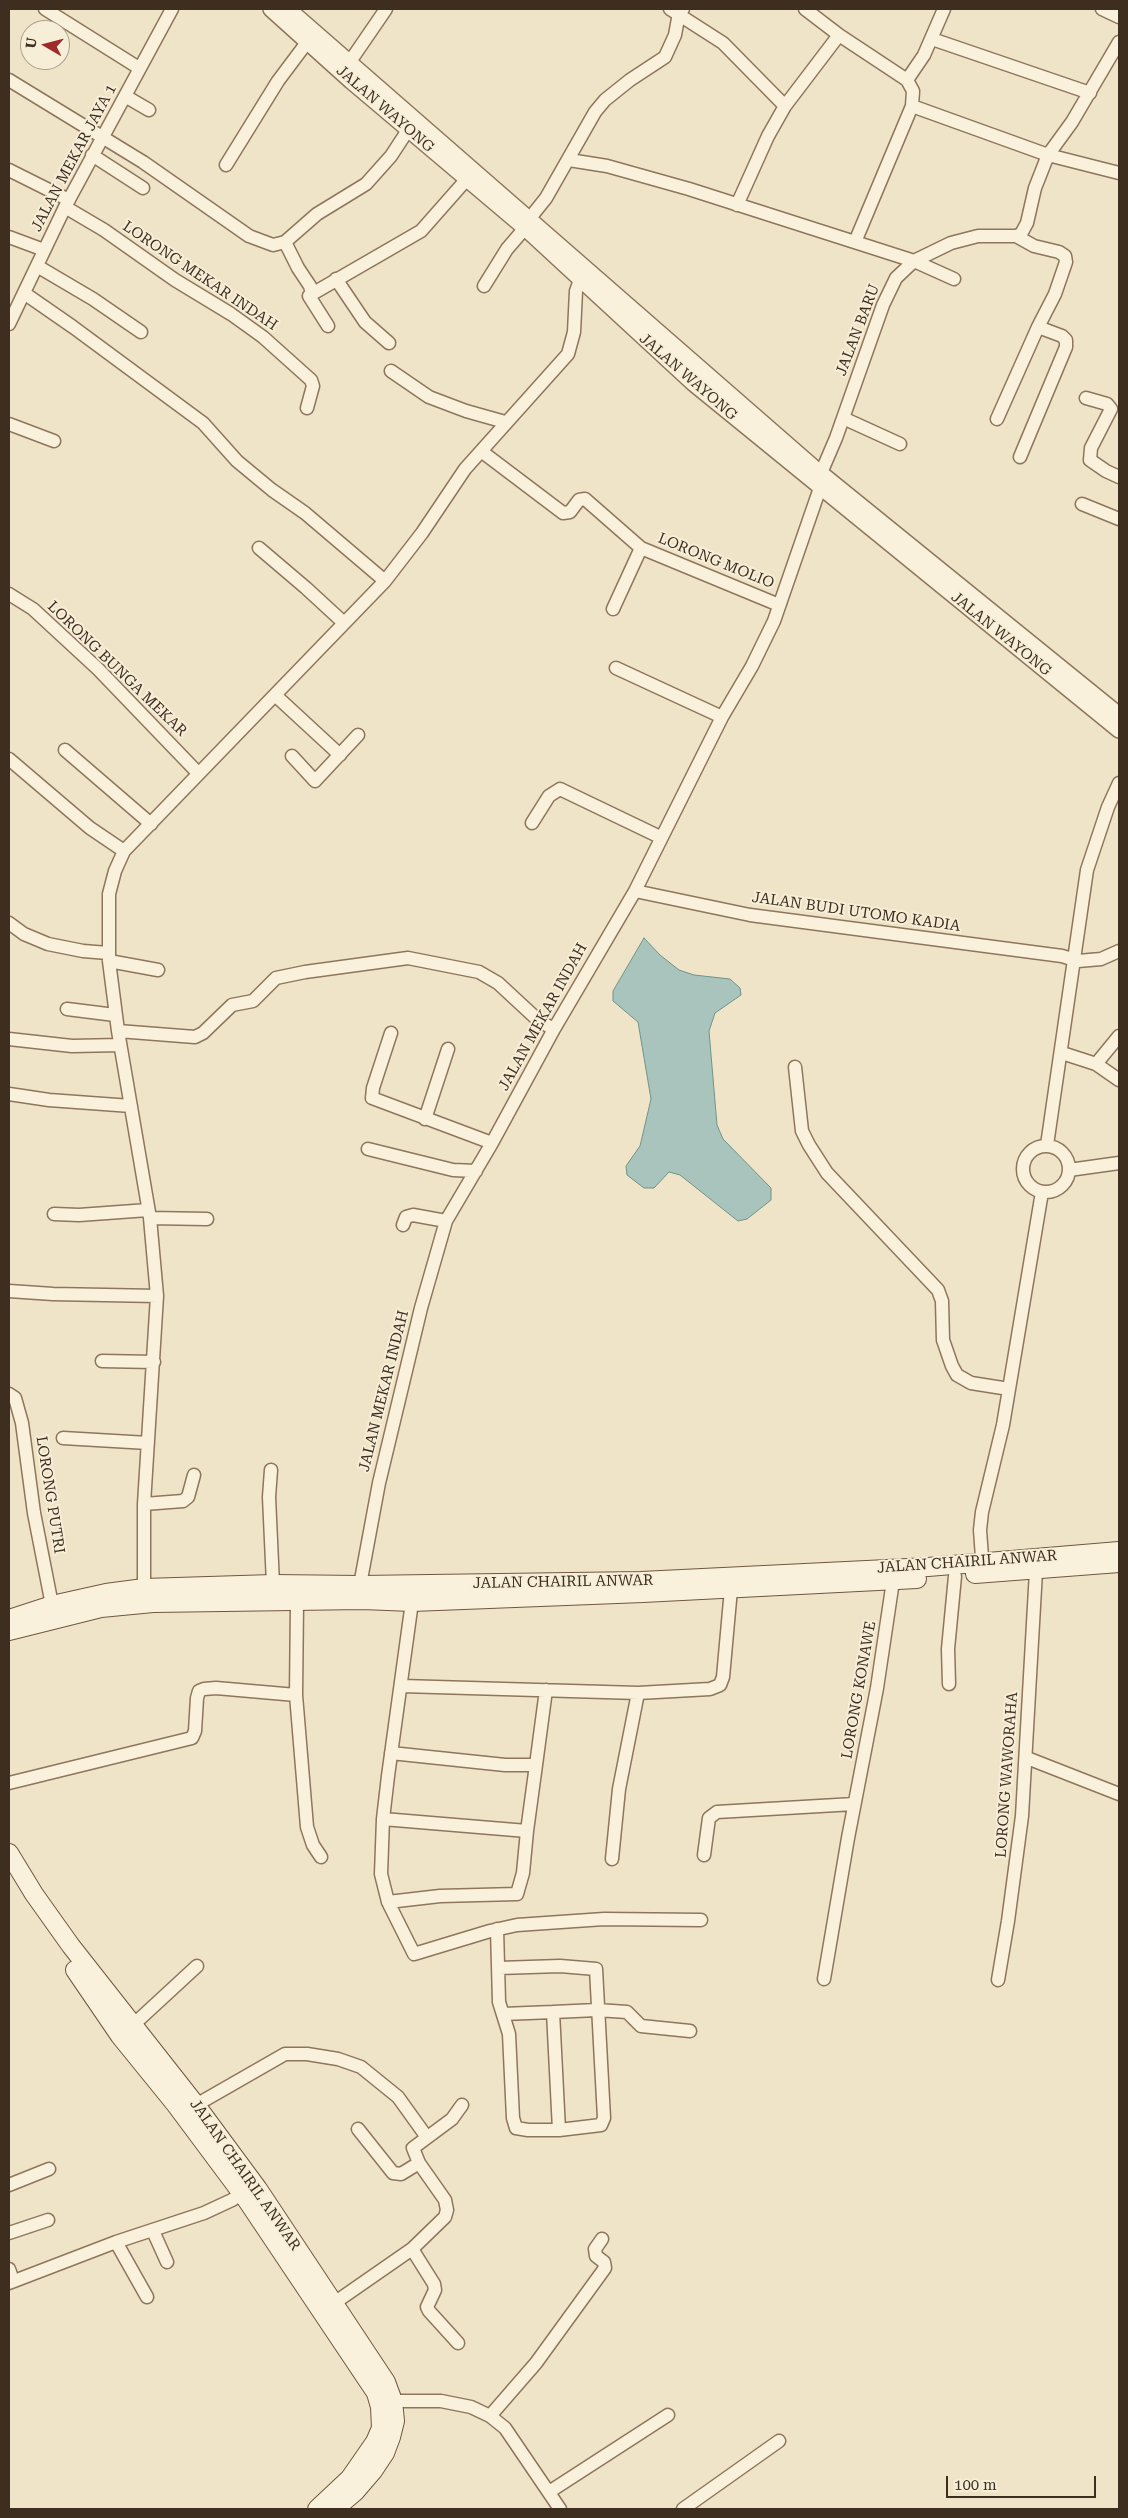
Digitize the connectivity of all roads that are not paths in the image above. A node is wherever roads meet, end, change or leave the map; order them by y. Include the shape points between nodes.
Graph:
1 (45, 9) edge
2 (172, 9) edge
3 (270, 9) edge
4 (288, 9) edge
5 (386, 9) edge
6 (805, 9) edge
7 (944, 9) edge
8 (1102, 9) edge
9 (677, 10) edge
10 (1119, 17) edge
11 (839, 35) junction
12 (932, 40) junction
13 (308, 41) junction
14 (1119, 42) edge
15 (349, 63) junction
16 (139, 68) junction
17 (9, 80) edge
18 (907, 80) junction
19 (1090, 93) junction
20 (125, 96) junction
21 (785, 106) junction
22 (912, 106) junction
23 (149, 110) dead end
24 (408, 130) junction
25 (103, 136) junction
26 (92, 155) junction
27 (1048, 155) junction
28 (570, 160) junction
29 (456, 163) junction
30 (226, 165) dead end
31 (9, 170) edge
32 (1119, 173) edge
33 (466, 180) junction
34 (143, 188) dead end
35 (67, 203) junction
36 (737, 205) junction
37 (527, 223) junction
38 (1016, 236) junction
39 (9, 237) edge
40 (285, 242) junction
41 (855, 242) junction
42 (44, 250) junction
43 (914, 261) junction
44 (37, 266) junction
45 (584, 276) junction
46 (336, 279) junction
47 (954, 279) dead end
48 (484, 286) dead end
49 (24, 293) junction
50 (312, 294) junction
51 (9, 324) edge
52 (328, 326) dead end
53 (1038, 327) junction
54 (140, 332) dead end
55 (390, 343) dead end
56 (391, 370) dead end
57 (702, 370) junction
58 (693, 384) junction
59 (1086, 398) dead end
60 (308, 408) dead end
61 (843, 418) junction
62 (997, 419) dead end
63 (505, 422) junction
64 (9, 424) edge
65 (54, 441) dead end
66 (900, 444) dead end
67 (482, 451) junction
68 (1020, 457) dead end
69 (1119, 477) edge
70 (821, 481) junction
71 (1082, 504) dead end
72 (1119, 519) edge
73 (259, 548) dead end
74 (640, 548) junction
75 (385, 581) junction
76 (9, 594) edge
77 (779, 605) junction
78 (612, 609) dead end
79 (344, 624) junction
80 (616, 668) dead end
81 (276, 695) junction
82 (1119, 715) edge
83 (722, 717) junction
84 (1119, 730) edge
85 (358, 735) dead end
86 (65, 750) dead end
87 (340, 755) junction
88 (292, 756) dead end
89 (9, 759) edge
90 (198, 773) junction
91 (1119, 784) edge
92 (532, 823) dead end
93 (151, 824) junction
94 (660, 837) junction
95 (124, 851) junction
96 (635, 891) junction
97 (9, 923) edge
98 (1119, 951) edge
99 (109, 957) junction
100 (1073, 959) junction
101 (158, 970) dead end
102 (67, 1009) dead end
103 (116, 1015) junction
104 (554, 1029) junction
105 (118, 1031) junction
106 (391, 1034) dead end
107 (1119, 1036) edge
108 (9, 1039) edge
109 (120, 1045) junction
110 (448, 1049) dead end
111 (1062, 1053) junction
112 (1096, 1064) junction
113 (795, 1066) dead end
114 (1119, 1080) edge
115 (9, 1094) edge
116 (131, 1106) junction
117 (425, 1118) junction
118 (492, 1143) junction
119 (1047, 1146) junction
120 (368, 1149) dead end
121 (1119, 1163) edge
122 (1069, 1170) junction
123 (476, 1171) junction
124 (1042, 1192) junction
125 (54, 1214) dead end
126 (149, 1214) junction
127 (207, 1219) dead end
128 (446, 1221) junction
129 (403, 1225) dead end
130 (9, 1291) edge
131 (157, 1296) junction
132 (102, 1361) dead end
133 (154, 1362) junction
134 (1010, 1389) junction
135 (9, 1394) edge
136 (63, 1438) dead end
137 (148, 1443) junction
138 (271, 1470) dead end
139 (194, 1475) dead end
140 (144, 1504) junction
141 (1119, 1551) edge
142 (1119, 1564) edge
143 (983, 1567) junction
144 (1036, 1571) junction
145 (955, 1576) junction
146 (893, 1581) junction
147 (272, 1584) junction
148 (360, 1585) junction
149 (144, 1588) junction
150 (731, 1589) junction
151 (474, 1591) junction
152 (297, 1602) junction
153 (412, 1602) junction
154 (52, 1605) junction
155 (9, 1619) edge
156 (9, 1632) edge
157 (949, 1684) dead end
158 (402, 1686) junction
159 (546, 1690) junction
160 (638, 1693) junction
161 (296, 1695) junction
162 (391, 1752) junction
163 (1027, 1758) junction
164 (536, 1765) junction
165 (9, 1783) edge
166 (1119, 1794) edge
167 (854, 1804) junction
168 (383, 1819) junction
169 (527, 1831) junction
170 (9, 1853) edge
171 (704, 1854) dead end
172 (321, 1857) dead end
173 (612, 1858) dead end
174 (9, 1870) edge
175 (388, 1902) junction
176 (701, 1920) dead end
177 (497, 1929) junction
178 (197, 1966) dead end
179 (499, 1968) junction
180 (824, 1979) dead end
181 (998, 1980) dead end
182 (597, 2010) junction
183 (553, 2012) junction
184 (503, 2014) junction
185 (132, 2026) junction
186 (690, 2032) dead end
187 (196, 2105) junction
188 (462, 2105) dead end
189 (358, 2129) dead end
190 (559, 2130) junction
191 (426, 2136) junction
192 (420, 2163) junction
193 (49, 2169) dead end
194 (9, 2185) edge
195 (248, 2189) junction
196 (48, 2220) dead end
197 (153, 2231) junction
198 (9, 2233) edge
199 (602, 2239) dead end
200 (116, 2242) junction
201 (412, 2249) junction
202 (167, 2262) dead end
203 (10, 2278) edge
204 (147, 2297) dead end
205 (329, 2307) junction
206 (458, 2343) dead end
207 (393, 2401) junction
208 (668, 2414) dead end
209 (490, 2416) junction
210 (779, 2441) dead end
211 (549, 2492) junction
212 (317, 2509) edge
213 (335, 2509) edge
214 (560, 2509) edge
215 (684, 2509) edge

1 - 16 street
2 - 16 street, JALAN MEKAR JAYA 1
3 - 13 street, JALAN WAYONG
4 - 15 street, JALAN WAYONG
5 - 15 street
6 - 11 street
7 - 12 street
8 - 10 street
9 - 21 street via 723,43
9 - 28 street via 675,36 665,57 605,100 595,112
11 - 18 street
11 - 21 street
12 - 18 street
12 - 19 street
13 - 24 street, JALAN WAYONG
13 - 30 street via 278,81
14 - 19 street
15 - 29 street, JALAN WAYONG
16 - 20 street, JALAN MEKAR JAYA 1
17 - 25 street
18 - 22 street via 913,91
19 - 27 street
20 - 23 street
20 - 25 street, JALAN MEKAR JAYA 1
21 - 36 street
22 - 27 street
22 - 41 street
24 - 29 street, JALAN WAYONG
24 - 40 street via 391,156 366,184 317,214
25 - 26 street, JALAN MEKAR JAYA 1
25 - 40 street via 249,236 272,245
26 - 34 street
26 - 35 street, JALAN MEKAR JAYA 1
27 - 32 street
27 - 38 street via 1035,188 1027,223 1021,234
28 - 36 street via 607,166
28 - 37 street
29 - 33 street, JALAN WAYONG
29 - 37 street, JALAN WAYONG
31 - 35 street
33 - 37 street, JALAN WAYONG
33 - 46 street via 421,231
35 - 42 street, JALAN MEKAR JAYA 1
35 - 60 street, LORONG MEKAR INDAH via 175,280 263,337 311,380 314,386
36 - 41 street
37 - 45 street, JALAN WAYONG
37 - 48 street
38 - 43 street, JALAN BARU via 967,239
38 - 53 street via 1030,245 1065,256 1065,271
39 - 42 street
40 - 50 street
41 - 43 street
42 - 44 street, JALAN MEKAR JAYA 1
43 - 47 street
43 - 61 street, JALAN BARU via 896,278 890,290
44 - 49 street, JALAN MEKAR JAYA 1
44 - 54 street via 94,299
45 - 57 street, JALAN WAYONG
45 - 58 street, JALAN WAYONG
45 - 63 street via 575,295 574,332 568,354
46 - 50 street
46 - 55 street via 365,322
49 - 51 street, JALAN MEKAR JAYA 1
49 - 75 street via 203,423 243,467 305,513
50 - 52 street via 309,296
53 - 62 street
53 - 68 street via 1062,336 1066,346
56 - 63 street via 429,397
57 - 58 street
57 - 70 street, JALAN WAYONG
58 - 70 street, JALAN WAYONG
59 - 69 street via 1107,404 1111,409 1092,448 1090,460
61 - 66 street
61 - 70 street, JALAN BARU
63 - 67 street
64 - 65 street
67 - 74 street, LORONG MOLIO via 563,513 570,512 579,500 585,499
67 - 75 street via 465,469
70 - 77 street, JALAN MEKAR INDAH
70 - 82 street, JALAN WAYONG
70 - 84 street, JALAN WAYONG
71 - 72 street
73 - 79 street
74 - 77 street, LORONG MOLIO
74 - 78 street, LORONG MOLIO
75 - 79 street
76 - 90 street, LORONG BUNGA MEKAR via 33,609 98,669
77 - 83 street, JALAN MEKAR INDAH via 752,666
79 - 81 street
80 - 83 street
81 - 87 street
81 - 90 street
83 - 94 street, JALAN MEKAR INDAH
85 - 87 street
86 - 93 street
87 - 88 street via 316,782
89 - 95 street via 90,828
90 - 93 street
91 - 100 street via 1087,870
92 - 94 street via 550,796 560,789
93 - 95 street
94 - 96 street, JALAN MEKAR INDAH
95 - 99 street via 109,894
96 - 100 street, JALAN BUDI UTOMO KADIA via 750,915
96 - 104 street, JALAN MEKAR INDAH
97 - 99 street via 24,934 48,944
98 - 100 street, JALAN BUDI UTOMO KADIA via 1084,962
99 - 101 street
99 - 103 street
100 - 111 street
102 - 103 street
103 - 105 street
104 - 105 street via 539,1021 498,982 479,972 408,958 276,978 253,1001 232,1005 203,1033 195,1036
104 - 118 street, JALAN MEKAR INDAH
105 - 109 street
106 - 117 street via 372,1098
107 - 112 street
108 - 109 street via 72,1046
109 - 116 street
110 - 117 street
111 - 112 street
111 - 119 street
112 - 114 street
113 - 134 street via 801,1122 809,1146 827,1173 938,1290 942,1301 943,1340 957,1375 971,1383
115 - 116 street
116 - 126 street
117 - 118 street
118 - 123 street, JALAN MEKAR INDAH
119 - 122 street via 1063,1153
119 - 124 street via 1036,1148 1027,1155 1022,1166 1027,1183
120 - 123 street via 453,1170
121 - 122 street
122 - 124 street via 1064,1184 1050,1192
123 - 128 street, JALAN MEKAR INDAH
124 - 134 street
125 - 126 street
126 - 127 street
126 - 131 street
128 - 129 street via 413,1214 406,1217
128 - 148 street, JALAN MEKAR INDAH via 421,1308 379,1483
130 - 131 street
131 - 133 street
132 - 133 street
133 - 137 street
134 - 143 street via 982,1512
135 - 154 street, LORONG PUTRI via 15,1398 22,1423 29,1481
136 - 137 street
137 - 140 street
138 - 147 street
139 - 140 street via 188,1497 183,1501
140 - 149 street
141 - 143 main road, JALAN CHAIRIL ANWAR
142 - 144 main road, JALAN CHAIRIL ANWAR
143 - 144 main road, JALAN CHAIRIL ANWAR
143 - 145 main road, JALAN CHAIRIL ANWAR
143 - 151 main road, JALAN CHAIRIL ANWAR via 928,1567
144 - 163 street, LORONG WAWORAHA
145 - 146 main road, JALAN CHAIRIL ANWAR
145 - 157 street via 948,1649
146 - 150 main road, JALAN CHAIRIL ANWAR
146 - 167 street, LORONG KONAWE via 877,1688
147 - 148 main road, JALAN CHAIRIL ANWAR
147 - 149 main road, JALAN CHAIRIL ANWAR
148 - 151 main road, JALAN CHAIRIL ANWAR
149 - 154 main road, JALAN CHAIRIL ANWAR
150 - 151 main road, JALAN CHAIRIL ANWAR
150 - 160 street via 720,1685 710,1689
151 - 153 main road, JALAN CHAIRIL ANWAR
152 - 153 main road, JALAN CHAIRIL ANWAR
152 - 156 main road, JALAN CHAIRIL ANWAR via 153,1603 101,1608
152 - 161 street
153 - 158 street
154 - 155 main road, JALAN CHAIRIL ANWAR
158 - 159 street
158 - 162 street
159 - 160 street
159 - 164 street
160 - 173 street via 619,1789
161 - 165 street via 204,1689 199,1691 197,1698 192,1738
161 - 172 street via 307,1827 312,1845
162 - 164 street via 505,1765
162 - 168 street
163 - 166 street
163 - 181 street, LORONG WAWORAHA via 1018,1859
164 - 169 street
167 - 171 street via 717,1812 709,1818
167 - 180 street, LORONG KONAWE
168 - 169 street
168 - 175 street via 381,1874
169 - 175 street via 524,1873 517,1894 440,1896
170 - 185 main road, JALAN CHAIRIL ANWAR via 34,1894
174 - 195 main road, JALAN CHAIRIL ANWAR via 120,2036
175 - 177 street via 414,1954
176 - 177 street via 604,1919
177 - 179 street
178 - 185 street
179 - 182 street via 594,1968 598,1972
179 - 184 street via 499,2002
182 - 183 street
182 - 186 street via 627,2012 638,2024 646,2027
182 - 190 street via 603,2122
183 - 184 street
183 - 190 street
184 - 190 street via 509,2034 515,2127
185 - 187 main road, JALAN CHAIRIL ANWAR
187 - 191 street via 285,2054 307,2054 361,2067 398,2097
187 - 195 main road, JALAN CHAIRIL ANWAR
188 - 191 street via 452,2119
189 - 192 street via 393,2173 402,2174
191 - 192 street via 413,2148
192 - 201 street via 445,2200 448,2210 440,2224
193 - 194 street
195 - 197 street via 204,2213
195 - 205 main road, JALAN CHAIRIL ANWAR
196 - 198 street
197 - 200 street
197 - 202 street
199 - 209 street via 595,2249 605,2268 536,2363
200 - 203 street
200 - 204 street
201 - 205 street
201 - 206 street via 434,2284 428,2312
205 - 207 main road, JALAN CHAIRIL ANWAR via 386,2382
205 - 212 main road, JALAN CHAIRIL ANWAR via 376,2393 380,2428 366,2457 350,2478
207 - 209 street via 441,2401 471,2407
207 - 213 main road, JALAN CHAIRIL ANWAR via 395,2421 385,2452 355,2492
208 - 211 street
209 - 211 street via 505,2428
210 - 215 street
211 - 214 street

